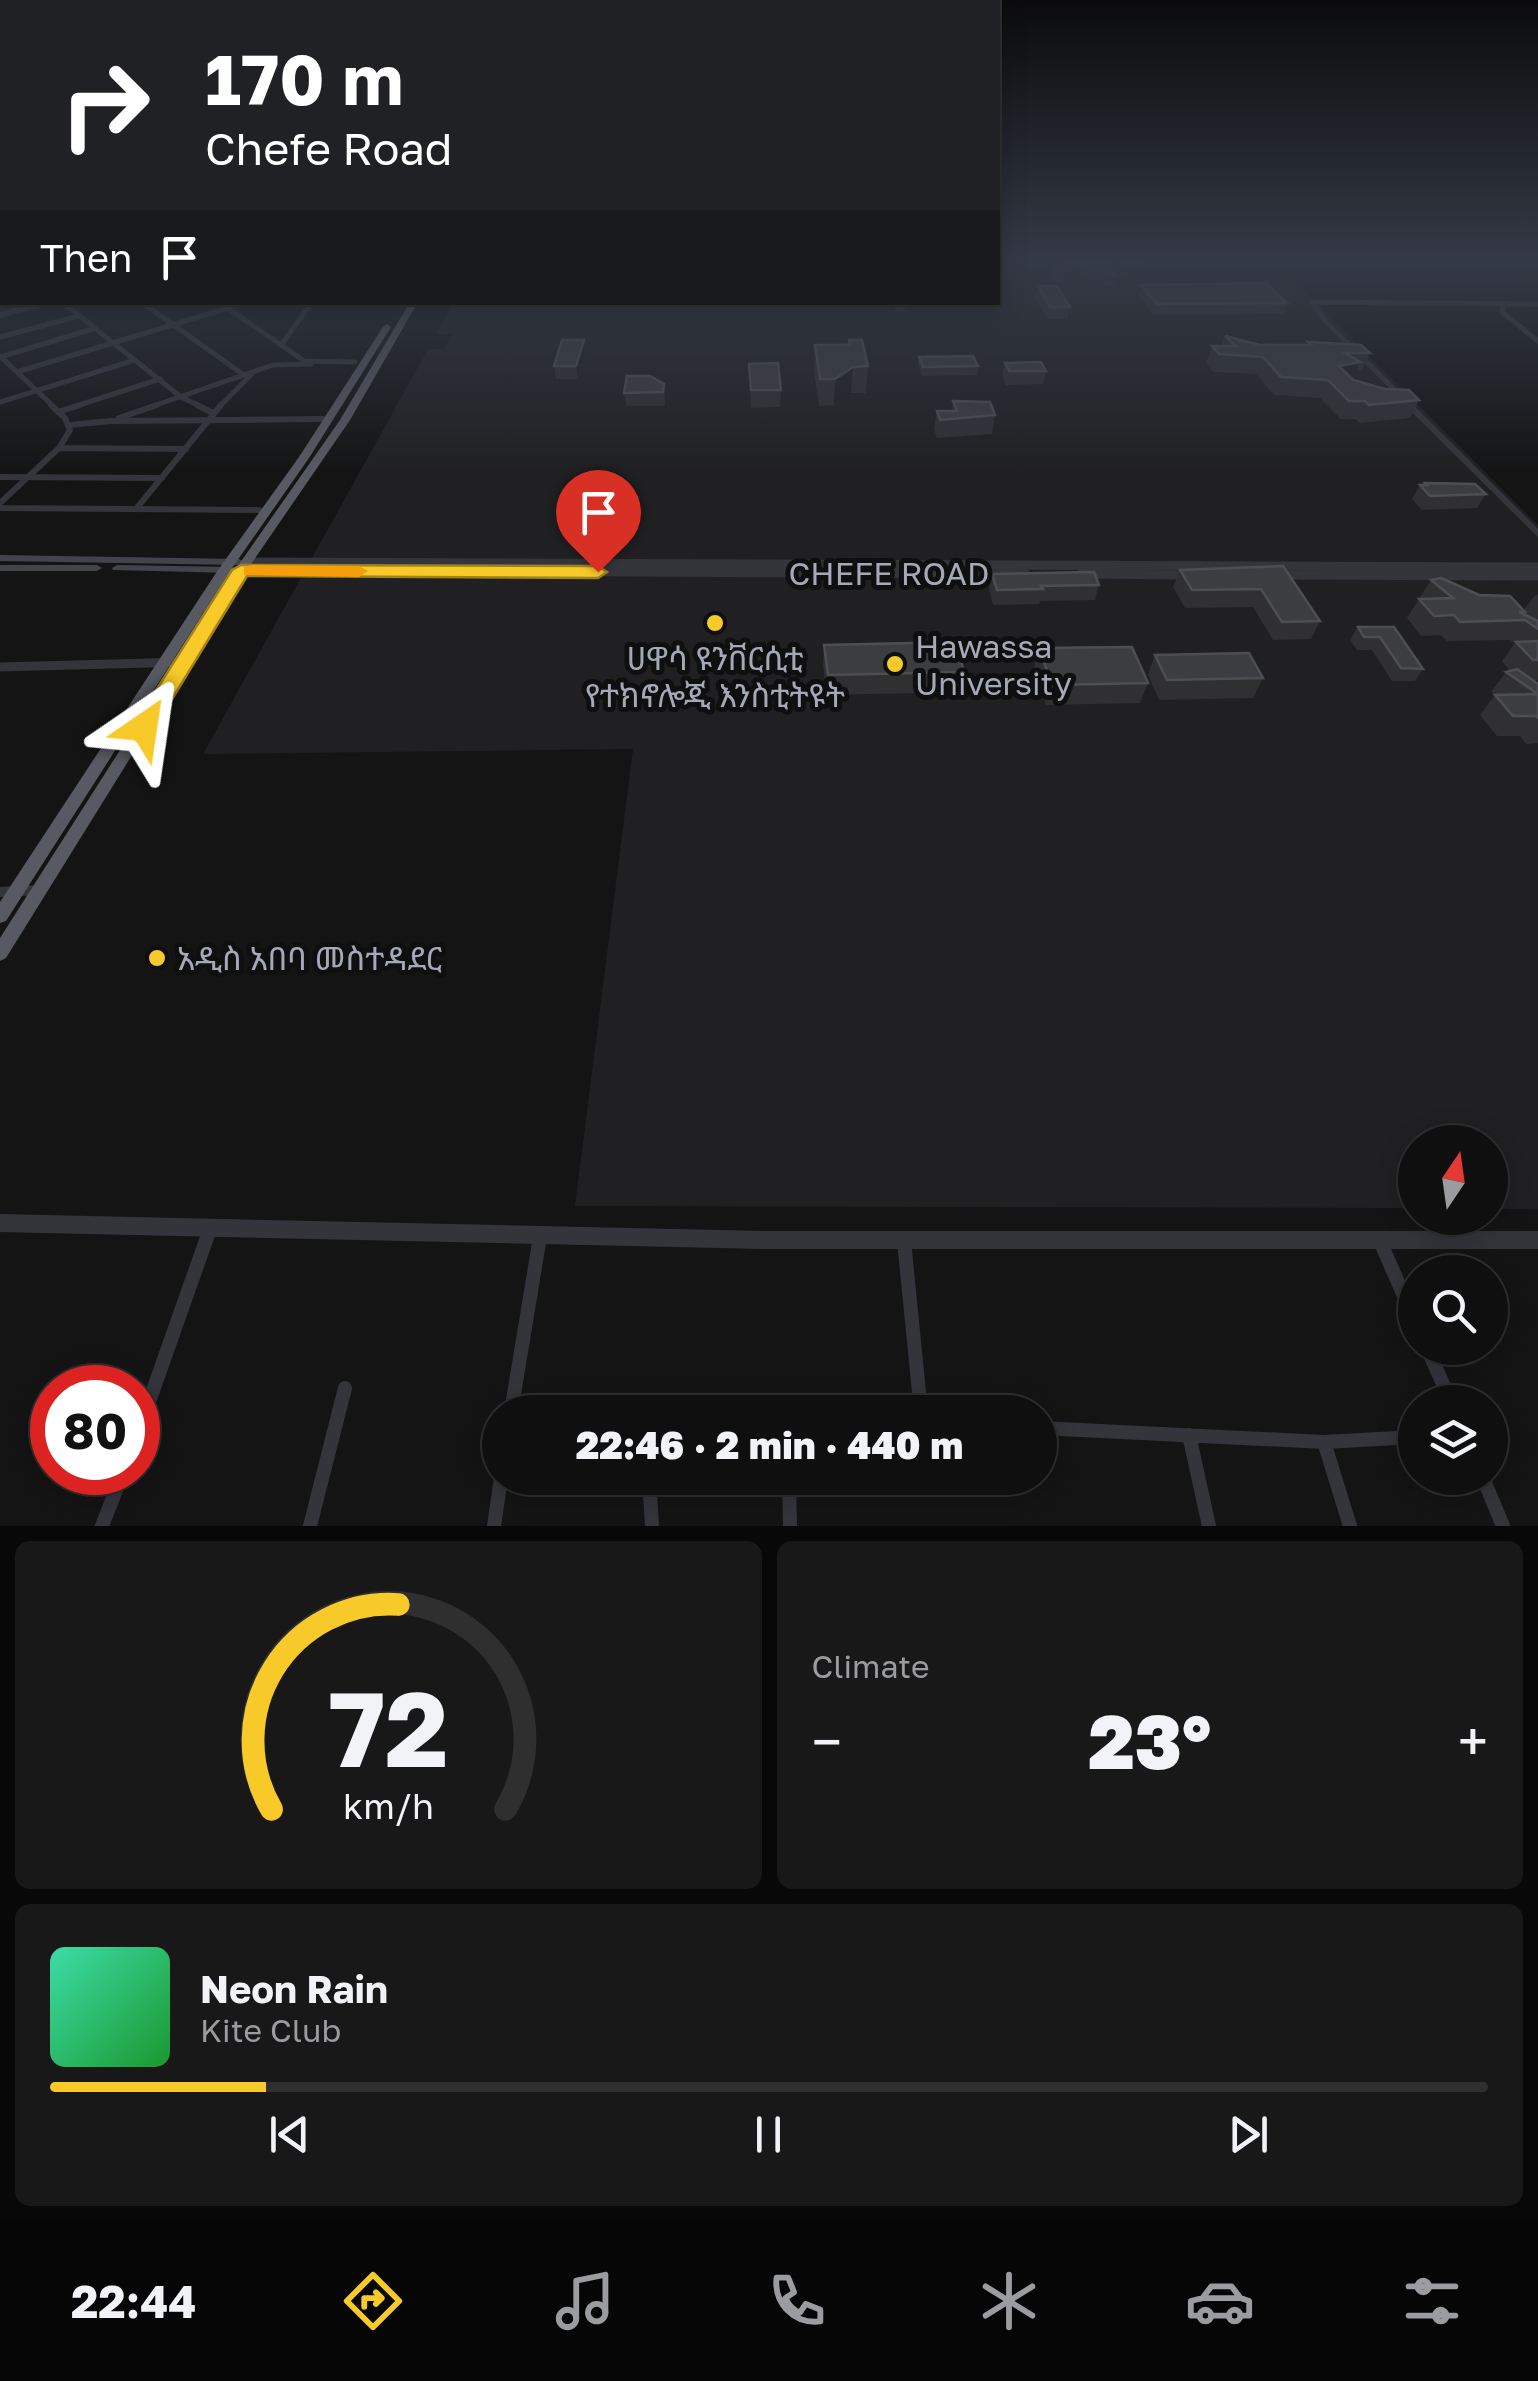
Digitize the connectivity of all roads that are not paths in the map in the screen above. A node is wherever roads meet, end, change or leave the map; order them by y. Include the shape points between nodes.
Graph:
1 (82, 332) edge
2 (101, 332) edge
3 (151, 332) edge
4 (181, 332) edge
5 (264, 332) edge
6 (290, 332) edge
7 (384, 332) edge
8 (396, 332) edge
9 (1336, 332) edge
10 (114, 343) junction
11 (282, 344) junction
12 (0, 356) edge
13 (135, 360) junction
14 (355, 362) dead end
15 (311, 364) junction
16 (17, 372) junction
17 (254, 372) junction
18 (244, 375) junction
19 (160, 379) junction
20 (37, 391) junction
21 (181, 397) junction
22 (0, 402) edge
23 (58, 412) junction
24 (212, 416) junction
25 (323, 419) dead end
26 (112, 421) junction
27 (69, 425) junction
28 (59, 448) junction
29 (186, 448) junction
30 (0, 477) edge
31 (28, 478) junction
32 (163, 478) junction
33 (0, 506) edge
34 (136, 509) junction
35 (259, 510) dead end
36 (1538, 534) edge
37 (0, 558) edge
38 (235, 566) junction
39 (1538, 567) edge
40 (0, 568) edge
41 (1538, 576) edge
42 (166, 662) junction
43 (186, 662) junction
44 (0, 667) edge
45 (41, 890) junction
46 (8, 892) edge
47 (0, 916) edge
48 (0, 953) edge
49 (0, 1223) edge
50 (210, 1229) junction
51 (540, 1237) junction
52 (904, 1240) junction
53 (1380, 1240) junction
54 (1538, 1240) edge
55 (1398, 1282) edge
56 (160, 1371) edge
57 (345, 1388) dead end
58 (514, 1395) edge
59 (919, 1395) edge
60 (1057, 1429) edge
61 (1188, 1436) junction
62 (1398, 1439) edge
63 (1324, 1442) junction
64 (114, 1495) edge
65 (499, 1495) edge
66 (650, 1495) edge
67 (789, 1495) edge
68 (1489, 1495) edge
69 (102, 1526) edge
70 (310, 1526) edge
71 (494, 1526) edge
72 (652, 1526) edge
73 (790, 1526) edge
74 (1209, 1526) edge
75 (1350, 1526) edge
76 (1502, 1526) edge

1 - 12 street
2 - 10 street
3 - 10 street
4 - 18 street
5 - 11 street
6 - 11 street
7 - 38 highway
8 - 38 highway via 336,434
9 - 36 street
10 - 13 street
10 - 16 street
11 - 15 street
12 - 16 street
13 - 19 street
13 - 20 street
14 - 15 street
15 - 17 street
16 - 20 street
17 - 18 street
17 - 24 street
18 - 21 street
19 - 21 street
19 - 23 street
20 - 22 street
20 - 23 street
21 - 24 street
21 - 26 street
23 - 27 street
24 - 25 street
24 - 26 street
24 - 29 street
26 - 27 street
27 - 28 street
28 - 29 street
28 - 31 street
29 - 32 street
30 - 31 street
31 - 32 street
31 - 33 street
32 - 34 street
33 - 34 street
34 - 35 street
37 - 38 main road
38 - 39 street, CHEFE ROAD
38 - 40 main road
38 - 41 street, CHEFE ROAD
38 - 42 highway
38 - 43 highway
42 - 43 street
42 - 44 street
42 - 46 highway
43 - 45 highway
45 - 46 street
45 - 48 highway
46 - 47 highway
49 - 50 street
50 - 51 street
50 - 56 street
51 - 52 street
51 - 58 street
52 - 53 street
52 - 59 street
53 - 54 street
53 - 55 street
57 - 70 street
60 - 61 street
61 - 63 street
61 - 74 street
62 - 63 street
63 - 75 street
64 - 69 street
65 - 71 street
66 - 72 street
67 - 73 street
68 - 76 street

